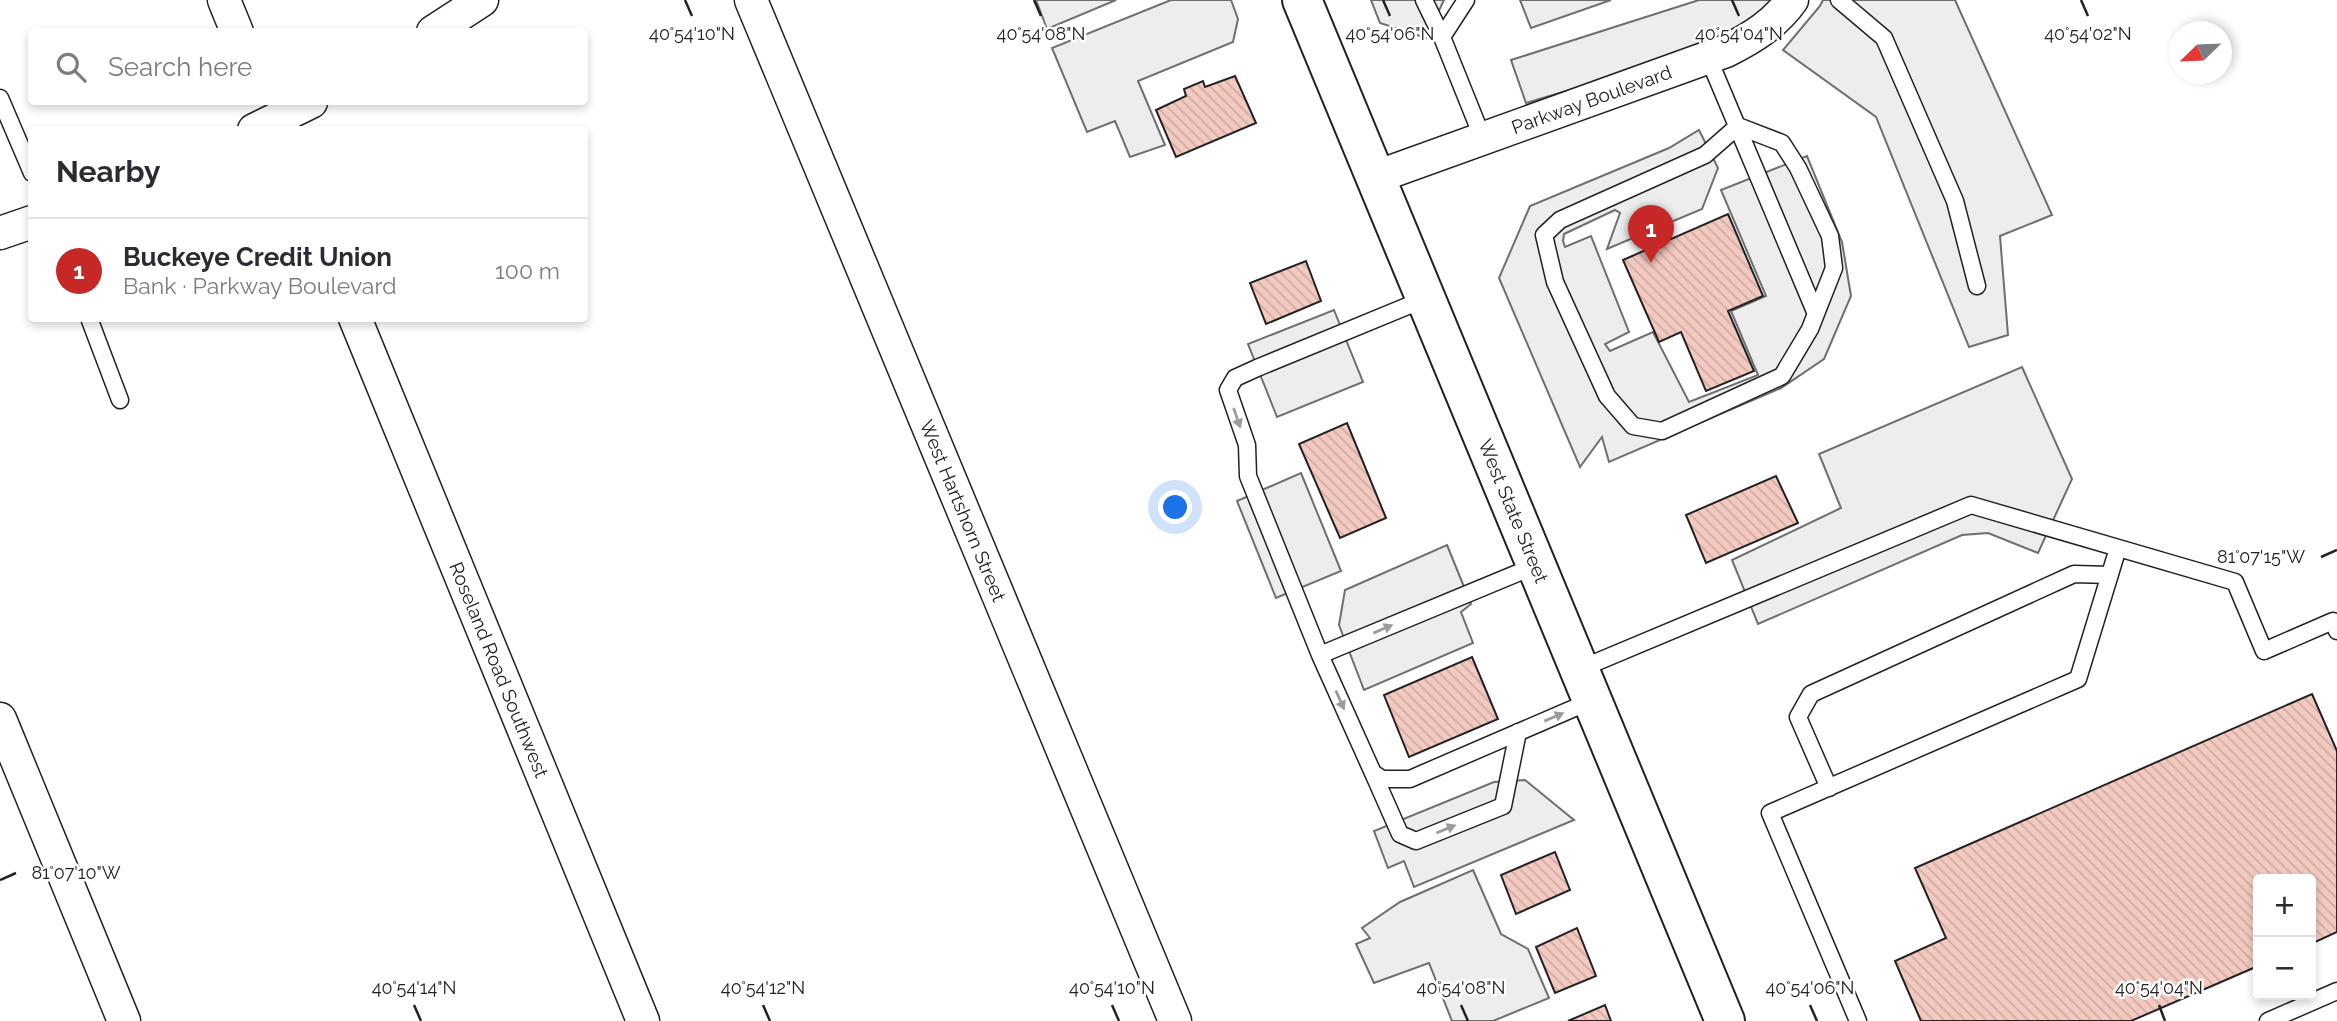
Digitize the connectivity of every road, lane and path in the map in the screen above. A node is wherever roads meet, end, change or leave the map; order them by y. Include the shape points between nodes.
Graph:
1 (223, 0) edge
2 (482, 0) edge
3 (751, 0) edge
4 (1302, 0) edge
5 (1424, 0) edge
6 (1466, 0) edge
7 (1792, 0) edge
8 (1839, 0) edge
9 (235, 28) edge
10 (439, 28) edge
11 (1442, 37) junction
12 (1708, 57) junction
13 (0, 99) edge
14 (304, 105) edge
15 (268, 120) edge
16 (1738, 126) junction
17 (1483, 139) junction
18 (28, 164) edge
19 (1376, 177) junction
20 (28, 223) edge
21 (0, 233) edge
22 (1977, 286) dead end
23 (1427, 298) junction
24 (1816, 314) junction
25 (91, 322) edge
26 (357, 322) edge
27 (120, 400) dead end
28 (2119, 548) junction
29 (1537, 565) junction
30 (2110, 575) junction
31 (2335, 623) edge
32 (1320, 655) junction
33 (1586, 685) junction
34 (0, 719) edge
35 (1518, 732) junction
36 (1373, 773) junction
37 (1829, 788) junction
38 (2337, 991) edge
39 (124, 1021) edge
40 (643, 1021) edge
41 (1175, 1021) edge
42 (1725, 1021) edge
43 (1858, 1021) edge
44 (2268, 1021) edge

1 - 9 street
2 - 10 street
3 - 41 street, West Hartshorn Street
4 - 19 highway, West State Street
5 - 11 lane
6 - 11 lane
7 - 12 street, Parkway Boulevard via 1748,40
8 - 22 lane via 1884,38 1955,201
11 - 17 lane
12 - 16 lane
12 - 17 street, Parkway Boulevard
13 - 18 lane
14 - 15 street
16 - 24 lane
16 - 24 lane via 1782,143 1830,236 1834,268
16 - 24 lane via 1706,155 1560,220 1544,235 1555,282 1607,396 1633,426 1662,430 1782,376
17 - 19 street, Parkway Boulevard
19 - 23 highway, West State Street
20 - 21 street
23 - 29 highway, West State Street
23 -> 32 lane via 1235,378 1228,390 1247,445 1248,476
25 - 27 lane
26 - 40 street, Roseland Road Southwest
28 - 30 lane
28 - 31 lane via 2235,582 2264,651
28 - 33 lane via 1971,505
32 -> 29 lane
29 - 33 highway, West State Street
30 - 37 lane via 2078,679
30 - 37 lane via 2074,573 1811,694 1798,717
32 -> 36 lane
35 -> 33 lane
33 - 42 highway, West State Street
34 - 39 street
35 - 36 lane via 1410,779 1382,779
36 -> 35 lane via 1400,834 1416,841 1503,806
37 - 43 lane via 1770,813
38 - 44 lane

